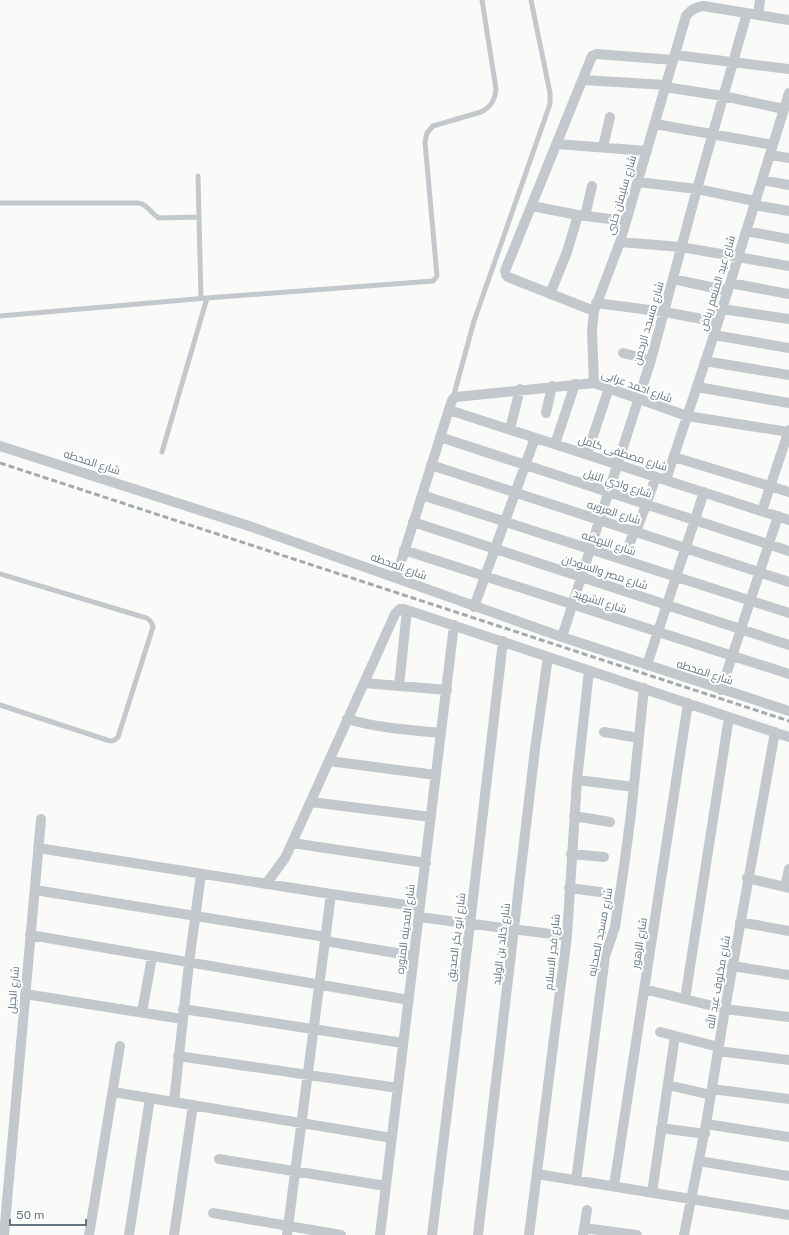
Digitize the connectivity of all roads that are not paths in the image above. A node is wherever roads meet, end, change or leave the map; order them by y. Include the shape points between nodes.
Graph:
1 (482, 0) edge
2 (531, 0) edge
3 (760, 0) edge
4 (703, 3) edge
5 (747, 13) junction
6 (758, 15) junction
7 (789, 20) edge
8 (674, 57) junction
9 (734, 61) junction
10 (789, 70) edge
11 (583, 80) junction
12 (666, 86) junction
13 (724, 96) junction
14 (787, 102) edge
15 (610, 117) dead end
16 (654, 124) junction
17 (713, 134) junction
18 (557, 144) junction
19 (773, 145) junction
20 (603, 147) junction
21 (647, 151) junction
22 (770, 155) junction
23 (789, 158) edge
24 (198, 176) dead end
25 (762, 180) junction
26 (638, 182) junction
27 (789, 185) edge
28 (592, 186) dead end
29 (697, 189) junction
30 (0, 203) edge
31 (755, 203) junction
32 (532, 206) junction
33 (789, 211) edge
34 (581, 216) junction
35 (199, 217) junction
36 (626, 221) junction
37 (746, 231) junction
38 (789, 239) edge
39 (620, 242) junction
40 (681, 247) junction
41 (738, 256) junction
42 (789, 266) edge
43 (673, 279) junction
44 (729, 287) junction
45 (550, 294) junction
46 (789, 294) edge
47 (201, 298) junction
48 (207, 298) junction
49 (595, 307) junction
50 (722, 309) junction
51 (664, 312) junction
52 (0, 316) edge
53 (789, 319) edge
54 (718, 322) junction
55 (714, 335) junction
56 (789, 347) edge
57 (623, 353) dead end
58 (651, 360) junction
59 (705, 361) junction
60 (789, 375) edge
61 (594, 383) junction
62 (575, 384) junction
63 (552, 386) junction
64 (697, 387) junction
65 (609, 388) junction
66 (520, 389) junction
67 (453, 399) junction
68 (638, 399) junction
69 (789, 403) edge
70 (449, 410) junction
71 (546, 413) dead end
72 (687, 416) junction
73 (510, 429) junction
74 (789, 431) edge
75 (440, 437) junction
76 (535, 438) junction
77 (555, 444) junction
78 (0, 446) edge
79 (162, 452) dead end
80 (587, 454) junction
81 (674, 457) junction
82 (785, 457) edge
83 (618, 464) junction
84 (431, 465) junction
85 (526, 465) junction
86 (656, 477) junction
87 (666, 480) junction
88 (770, 486) junction
89 (609, 492) junction
90 (704, 492) junction
91 (789, 492) edge
92 (516, 493) junction
93 (422, 495) junction
94 (646, 504) junction
95 (762, 511) junction
96 (778, 516) junction
97 (600, 520) junction
98 (789, 520) edge
99 (694, 521) junction
100 (413, 522) junction
101 (505, 522) junction
102 (635, 532) junction
103 (769, 545) junction
104 (685, 548) junction
105 (496, 549) junction
106 (590, 549) junction
107 (404, 550) junction
108 (789, 551) edge
109 (624, 560) junction
110 (760, 572) junction
111 (0, 574) edge
112 (486, 577) junction
113 (582, 577) junction
114 (676, 577) junction
115 (396, 578) junction
116 (789, 582) edge
117 (750, 601) junction
118 (573, 605) junction
119 (666, 605) junction
120 (474, 606) junction
121 (407, 610) junction
122 (789, 613) edge
123 (454, 625) junction
124 (741, 629) junction
125 (658, 632) junction
126 (562, 638) junction
127 (504, 641) junction
128 (789, 645) edge
129 (732, 656) junction
130 (548, 657) junction
131 (647, 665) junction
132 (589, 671) junction
133 (789, 674) edge
134 (364, 683) junction
135 (399, 686) junction
136 (644, 688) junction
137 (446, 690) junction
138 (721, 690) junction
139 (688, 703) junction
140 (0, 705) edge
141 (789, 711) edge
142 (729, 717) junction
143 (347, 719) junction
144 (604, 732) dead end
145 (775, 732) junction
146 (441, 733) junction
147 (789, 737) edge
148 (639, 738) junction
149 (329, 761) junction
150 (436, 775) junction
151 (577, 780) junction
152 (634, 787) junction
153 (311, 802) junction
154 (574, 816) junction
155 (431, 817) junction
156 (41, 818) dead end
157 (610, 822) dead end
158 (292, 843) junction
159 (38, 848) junction
160 (571, 854) junction
161 (604, 857) dead end
162 (426, 863) junction
163 (789, 868) edge
164 (201, 874) junction
165 (748, 878) junction
166 (266, 884) junction
167 (787, 887) edge
168 (569, 888) junction
169 (35, 890) junction
170 (600, 892) dead end
171 (331, 894) junction
172 (419, 912) junction
173 (195, 916) junction
174 (740, 922) junction
175 (470, 924) junction
176 (515, 930) junction
177 (789, 931) edge
178 (30, 935) junction
179 (567, 936) junction
180 (325, 939) junction
181 (414, 956) junction
182 (152, 957) junction
183 (189, 963) junction
184 (732, 966) junction
185 (789, 975) edge
186 (319, 985) junction
187 (644, 989) junction
188 (25, 994) junction
189 (685, 999) junction
190 (409, 1000) junction
191 (725, 1009) junction
192 (142, 1012) junction
193 (183, 1014) junction
194 (789, 1017) edge
195 (314, 1029) junction
196 (660, 1032) dead end
197 (676, 1036) junction
198 (403, 1043) junction
199 (120, 1046) dead end
200 (718, 1049) junction
201 (178, 1056) junction
202 (789, 1060) edge
203 (308, 1075) junction
204 (668, 1085) junction
205 (398, 1088) junction
206 (113, 1092) junction
207 (711, 1092) junction
208 (150, 1098) junction
209 (789, 1099) edge
210 (174, 1102) junction
211 (193, 1105) junction
212 (301, 1123) junction
213 (661, 1128) junction
214 (706, 1129) junction
215 (789, 1137) edge
216 (392, 1138) junction
217 (219, 1159) dead end
218 (699, 1161) junction
219 (295, 1171) junction
220 (537, 1174) junction
221 (789, 1176) edge
222 (576, 1180) junction
223 (386, 1186) junction
224 (614, 1186) junction
225 (652, 1193) junction
226 (691, 1199) junction
227 (587, 1210) dead end
228 (213, 1213) dead end
229 (789, 1215) edge
230 (287, 1230) edge
231 (584, 1231) edge
232 (4, 1235) edge
233 (90, 1235) edge
234 (129, 1235) edge
235 (174, 1235) edge
236 (341, 1235) edge
237 (380, 1235) edge
238 (432, 1235) edge
239 (478, 1235) edge
240 (529, 1235) edge
241 (636, 1235) edge
242 (684, 1235) edge

1 - 48 lane via 496,96 488,109 434,126 427,133 425,142 436,279
2 - 67 lane via 550,104 474,321
3 - 6 street
4 - 5 street
4 - 8 street, شارع سليمان حلبى via 686,16
5 - 6 street
5 - 9 street, شارع مسجد الرحمن
6 - 7 street
8 - 9 street
8 - 11 street via 594,55 590,58
8 - 12 street, شارع سليمان حلبى
9 - 10 street
9 - 13 street, شارع مسجد الرحمن
11 - 12 street
11 - 18 street
12 - 13 street
12 - 16 street, شارع سليمان حلبى
13 - 14 street
13 - 17 street, شارع مسجد الرحمن
14 - 19 street, شارع عبد المنعم رياض
15 - 20 street
16 - 17 street
16 - 21 street, شارع سليمان حلبى
17 - 19 street
17 - 29 street, شارع مسجد الرحمن
18 - 20 street
18 - 32 street
19 - 22 street, شارع عبد المنعم رياض
20 - 21 street
21 - 26 street, شارع سليمان حلبى
22 - 23 street
22 - 25 street, شارع عبد المنعم رياض
24 - 35 lane
25 - 27 street
25 - 31 street, شارع عبد المنعم رياض
26 - 29 street
26 - 36 street, شارع سليمان حلبى
28 - 34 street
29 - 31 street
29 - 40 street, شارع مسجد الرحمن
30 - 35 lane via 138,203 146,205 159,218
31 - 33 street
31 - 37 street, شارع عبد المنعم رياض
32 - 34 street
32 - 45 street via 505,271 506,275
34 - 36 street
34 - 45 street
35 - 47 lane
36 - 39 street, شارع سليمان حلبى
37 - 38 street
37 - 41 street, شارع عبد المنعم رياض
39 - 40 street
39 - 49 street, شارع سليمان حلبى
40 - 41 street
40 - 43 street, شارع مسجد الرحمن
41 - 42 street
41 - 44 street, شارع عبد المنعم رياض
43 - 44 street
43 - 51 street, شارع مسجد الرحمن
44 - 46 street
44 - 50 street, شارع عبد المنعم رياض
45 - 49 street
47 - 48 lane
47 - 52 lane
48 - 79 lane
49 - 51 street
49 - 61 street, شارع سليمان حلبى via 592,331
50 - 53 street
50 - 54 street, شارع عبد المنعم رياض
51 - 54 street
51 - 58 street, شارع مسجد الرحمن
54 - 55 street, شارع عبد المنعم رياض
55 - 56 street
55 - 59 street, شارع عبد المنعم رياض
57 - 58 street
58 - 68 street, شارع مسجد الرحمن
59 - 60 street
59 - 64 street, شارع عبد المنعم رياض
61 - 62 street, شارع احمد عرابى
61 - 65 street, شارع احمد عرابى
62 - 63 street, شارع احمد عرابى
62 - 77 street
63 - 66 street, شارع احمد عرابى
63 - 71 street
64 - 69 street
64 - 72 street, شارع عبد المنعم رياض
65 - 68 street, شارع احمد عرابى
65 - 80 street
66 - 67 street, شارع احمد عرابى
66 - 73 street
67 - 70 street
68 - 72 street, شارع احمد عرابى
68 - 83 street, شارع مسجد الرحمن
70 - 73 street, شارع مصطفى كامل
70 - 75 street
72 - 74 street, شارع احمد عرابى
72 - 81 street, شارع عبد المنعم رياض
73 - 76 street, شارع مصطفى كامل
74 - 82 street
75 - 84 street
75 - 85 street, شارع وادي النيل
76 - 77 street, شارع مصطفى كامل
76 - 85 street
77 - 80 street, شارع مصطفى كامل
78 - 115 street, شارع المحطه via 249,526
80 - 83 street, شارع مصطفى كامل
81 - 87 street, شارع عبد المنعم رياض
81 - 88 street
82 - 88 street
83 - 86 street, شارع مصطفى كامل
83 - 89 street, شارع مسجد الرحمن
84 - 92 street, شارع العروبه
84 - 93 street
85 - 89 street, شارع وادي النيل
85 - 92 street
86 - 87 street, شارع مصطفى كامل
86 - 94 street
87 - 90 street, شارع مصطفى كامل
88 - 91 street
88 - 95 street
89 - 94 street, شارع وادي النيل
89 - 97 street, شارع مسجد الرحمن
90 - 95 street, شارع مصطفى كامل
90 - 99 street
92 - 97 street, شارع العروبه
92 - 101 street
93 - 100 street
93 - 101 street, شارع النهضه
94 - 99 street, شارع وادي النيل
94 - 102 street
95 - 96 street, شارع مصطفى كامل
96 - 98 street, شارع مصطفى كامل
96 - 103 street
97 - 102 street, شارع العروبه
97 - 106 street, شارع مسجد الرحمن
99 - 103 street, شارع وادي النيل
99 - 104 street
100 - 105 street, شارع مصر والسودان
100 - 107 street
101 - 105 street
101 - 106 street, شارع النهضه
102 - 104 street, شارع العروبه
102 - 109 street
103 - 108 street, شارع وادي النيل
103 - 110 street
104 - 110 street, شارع العروبه
104 - 114 street
105 - 112 street
105 - 113 street, شارع مصر والسودان
106 - 109 street, شارع النهضه
106 - 113 street, شارع مسجد الرحمن
107 - 112 street, شارع الشهيد
107 - 115 street
109 - 114 street, شارع النهضه
110 - 116 street, شارع العروبه
110 - 117 street
111 - 140 lane via 143,616 152,622 153,627 120,733 115,740 107,740
112 - 118 street, شارع الشهيد
112 - 120 street
113 - 118 street, شارع مسجد الرحمن
113 - 119 street, شارع مصر والسودان
114 - 117 street, شارع النهضه
114 - 119 street
115 - 120 street, شارع المحطه
117 - 122 street, شارع النهضه
117 - 124 street
118 - 125 street, شارع الشهيد
118 - 126 street, شارع مسجد الرحمن
119 - 124 street, شارع مصر والسودان
119 - 125 street
120 - 126 street, شارع المحطه
121 - 123 street
121 - 134 street via 397,610
121 - 135 street
123 - 127 street
123 - 137 street, شارع المدينه المنوره
124 - 128 street, شارع مصر والسودان
124 - 129 street
125 - 129 street, شارع الشهيد
125 - 131 street
126 - 131 street, شارع المحطه
127 - 130 street
127 - 175 street, شارع ابو بكر الصديق
129 - 133 street, شارع الشهيد
129 - 138 street
130 - 132 street
130 - 176 street, شارع خالد بن الوليد via 533,764
131 - 138 street, شارع المحطه
132 - 136 street
132 - 151 street, شارع فجر الاسلام
134 - 135 street
134 - 143 street
135 - 137 street
136 - 139 street
136 - 148 street, شارع مسجد الصحابه
137 - 146 street, شارع المدينه المنوره
138 - 141 street, شارع المحطه
139 - 142 street
139 - 187 street, شارع الزهور
142 - 145 street
142 - 189 street
143 - 146 street via 382,727
143 - 149 street
144 - 148 street
145 - 147 street
145 - 165 street, شارع مخلوف عبد الله
146 - 150 street, شارع المدينه المنوره
148 - 152 street, شارع مسجد الصحابه
149 - 150 street
149 - 153 street
150 - 155 street, شارع المدينه المنوره
151 - 152 street
151 - 154 street, شارع فجر الاسلام
152 - 222 street, شارع مسجد الصحابه via 615,927 605,956
153 - 155 street
153 - 158 street
154 - 157 street
154 - 160 street, شارع فجر الاسلام
155 - 162 street, شارع المدينه المنوره
156 - 159 street, شارع الجبل
158 - 162 street
158 - 166 street
159 - 164 street
159 - 169 street, شارع الجبل
160 - 161 street
160 - 168 street, شارع فجر الاسلام
162 - 172 street, شارع المدينه المنوره
163 - 167 street
164 - 166 street
164 - 173 street
165 - 167 street
165 - 174 street, شارع مخلوف عبد الله
166 - 171 street
168 - 170 street
168 - 179 street, شارع فجر الاسلام
169 - 173 street
169 - 178 street, شارع الجبل
171 - 172 street
171 - 180 street
172 - 175 street
172 - 181 street, شارع المدينه المنوره
173 - 180 street
173 - 183 street
174 - 177 street
174 - 184 street, شارع مخلوف عبد الله
175 - 176 street
175 - 238 street, شارع ابو بكر الصديق
176 - 179 street
176 - 239 street, شارع خالد بن الوليد
178 - 182 street
178 - 188 street, شارع الجبل
179 - 220 street, شارع فجر الاسلام
180 - 181 street
180 - 186 street
181 - 190 street, شارع المدينه المنوره
182 - 183 street
182 - 192 street
183 - 186 street
183 - 193 street
184 - 185 street
184 - 191 street, شارع مخلوف عبد الله
186 - 190 street
186 - 195 street
187 - 189 street
187 - 224 street, شارع الزهور
188 - 192 street
188 - 232 street, شارع الجبل
189 - 191 street
190 - 198 street, شارع المدينه المنوره
191 - 194 street
191 - 200 street, شارع مخلوف عبد الله
192 - 193 street
193 - 195 street
193 - 201 street
195 - 198 street
195 - 203 street
196 - 197 street
197 - 200 street
197 - 204 street
198 - 205 street, شارع المدينه المنوره
199 - 206 street
200 - 202 street
200 - 207 street, شارع مخلوف عبد الله
201 - 203 street
201 - 210 street
203 - 205 street
203 - 212 street
204 - 207 street
204 - 213 street
205 - 216 street, شارع المدينه المنوره
206 - 208 street
206 - 233 street
207 - 209 street
207 - 214 street, شارع مخلوف عبد الله
208 - 210 street
208 - 234 street
210 - 211 street
211 - 212 street
211 - 235 street
212 - 216 street
212 - 219 street
213 - 214 street
213 - 225 street
214 - 215 street
214 - 218 street, شارع مخلوف عبد الله
216 - 223 street, شارع المدينه المنوره
217 - 219 street
218 - 221 street
218 - 226 street, شارع مخلوف عبد الله
219 - 223 street
219 - 230 street
220 - 222 street
220 - 240 street, شارع فجر الاسلام
222 - 224 street
223 - 237 street, شارع المدينه المنوره
224 - 225 street
225 - 226 street
226 - 229 street
226 - 242 street, شارع مخلوف عبد الله
227 - 231 street
228 - 230 street
230 - 236 street
231 - 241 street

